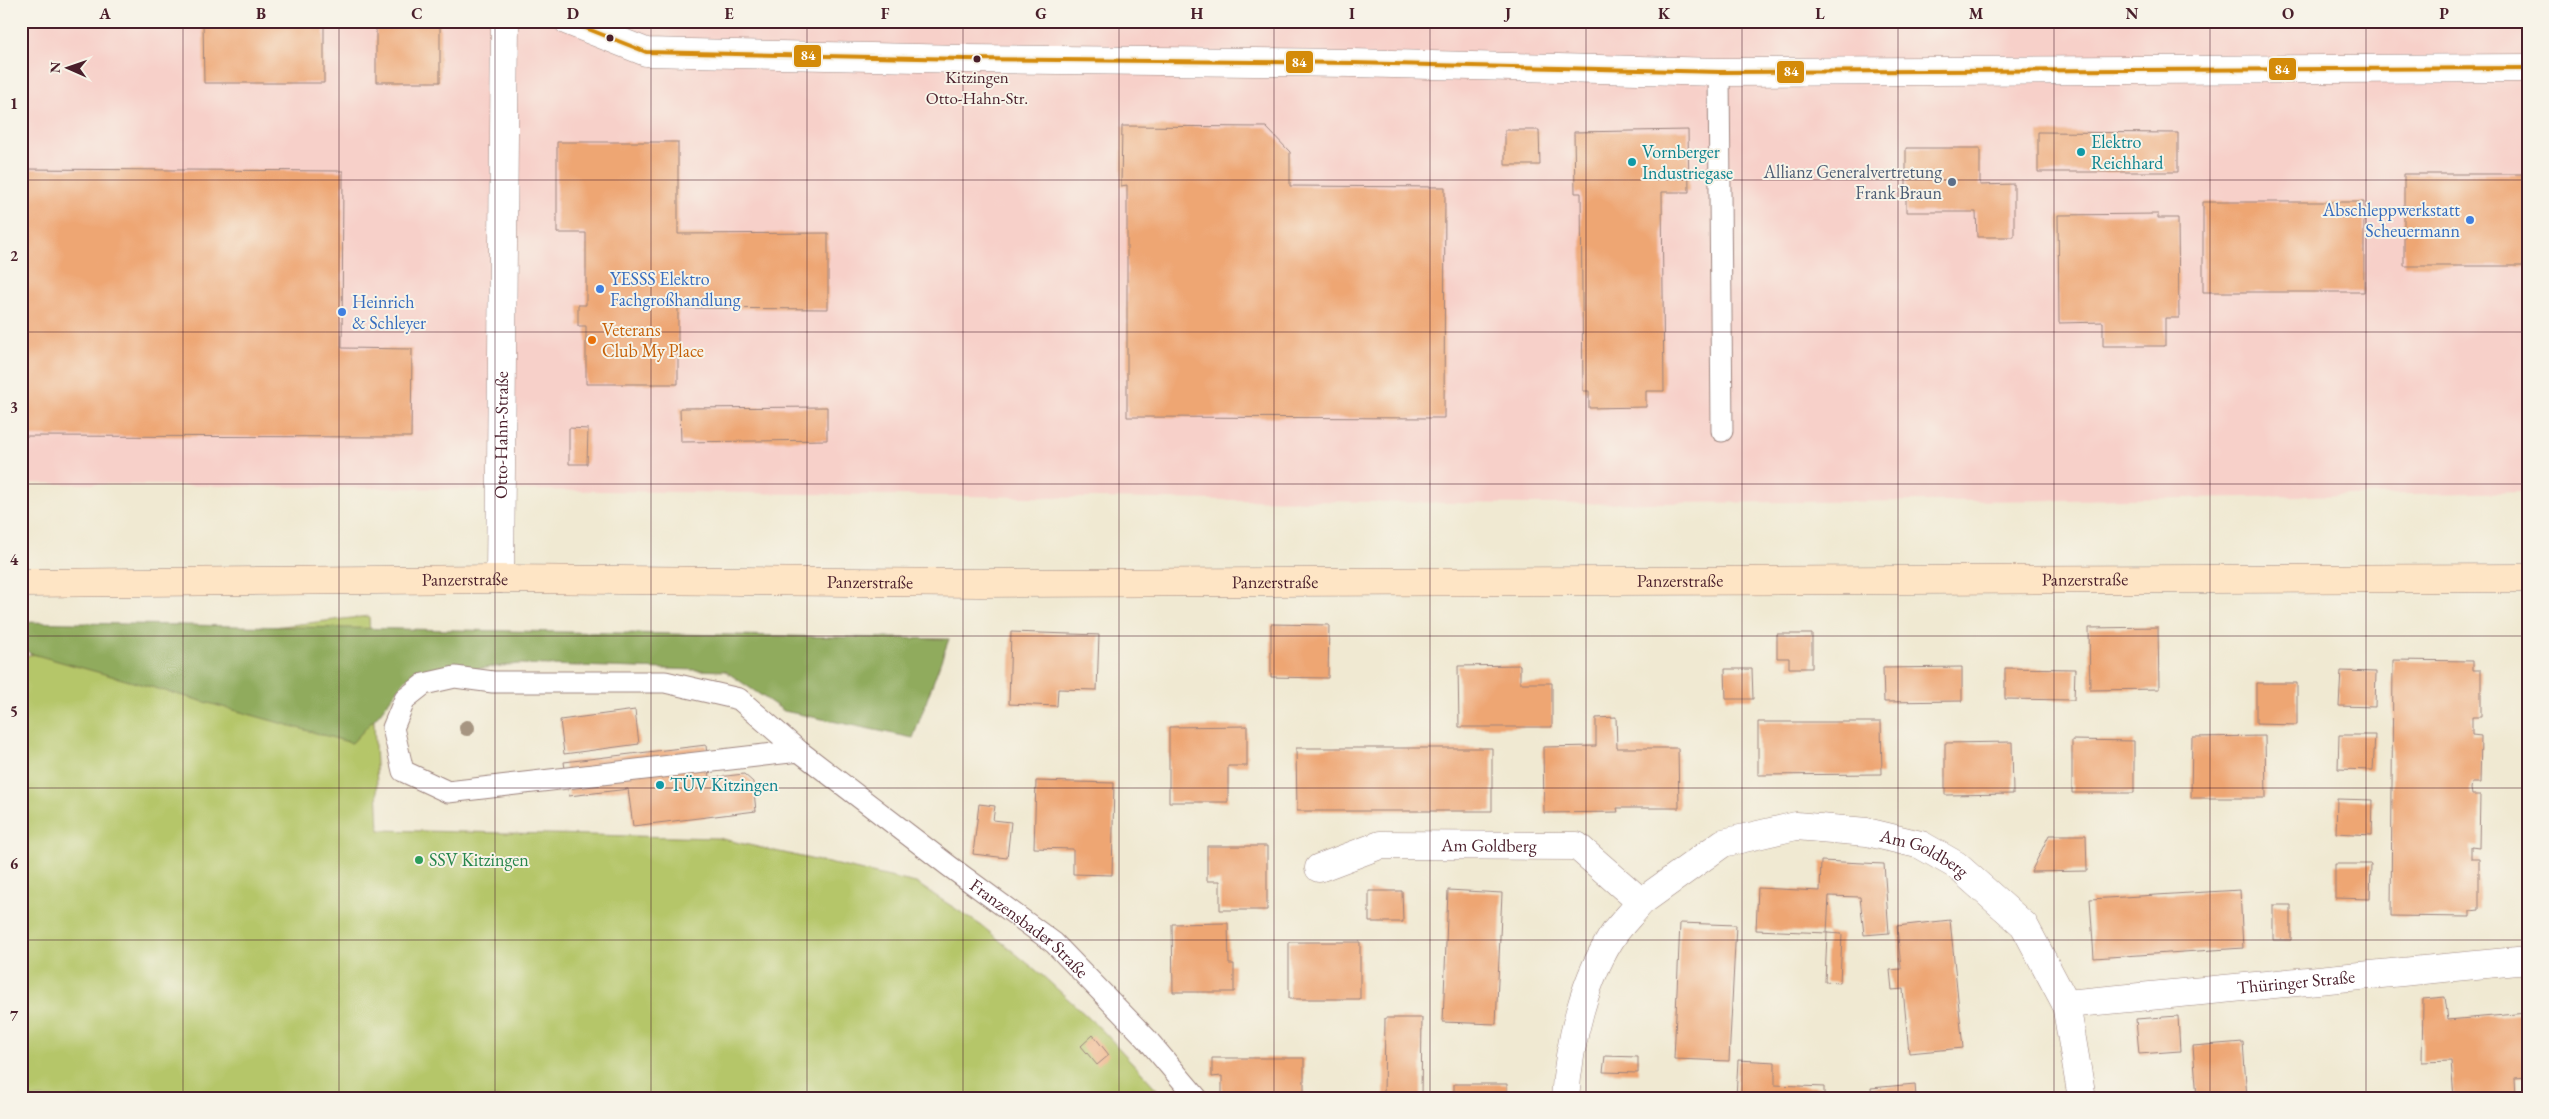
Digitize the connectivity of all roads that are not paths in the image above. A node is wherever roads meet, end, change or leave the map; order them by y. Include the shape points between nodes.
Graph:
1 (505, 21) edge
2 (568, 21) edge
3 (2528, 68) edge
4 (1719, 72) junction
5 (1722, 432) dead end
6 (2528, 578) edge
7 (500, 580) junction
8 (21, 583) edge
9 (799, 751) junction
10 (1319, 868) dead end
11 (1641, 902) junction
12 (2528, 960) edge
13 (2066, 1004) junction
14 (1197, 1098) edge
15 (1565, 1098) edge
16 (2082, 1098) edge

1 - 7 street, Otto-Hahn-Straße
2 - 4 street via 646,52
3 - 4 street
4 - 5 lane
6 - 7 main road, Panzerstraße via 980,583
7 - 8 main road, Panzerstraße
9 - 9 lane, Franzensbader Straße via 448,792 403,771 393,728 405,699 424,684 455,677 493,682 665,682 739,699
9 - 14 lane, Franzensbader Straße via 1054,943 1146,1038
10 - 11 street, Am Goldberg via 1380,845 1577,846
11 - 13 street, Am Goldberg via 1723,843 1796,826 1867,832 1921,844 1956,865 2024,925
11 - 15 street, Am Goldberg via 1616,932 1589,984 1568,1059
12 - 13 street, Thüringer Straße
13 - 16 street, Am Goldberg

